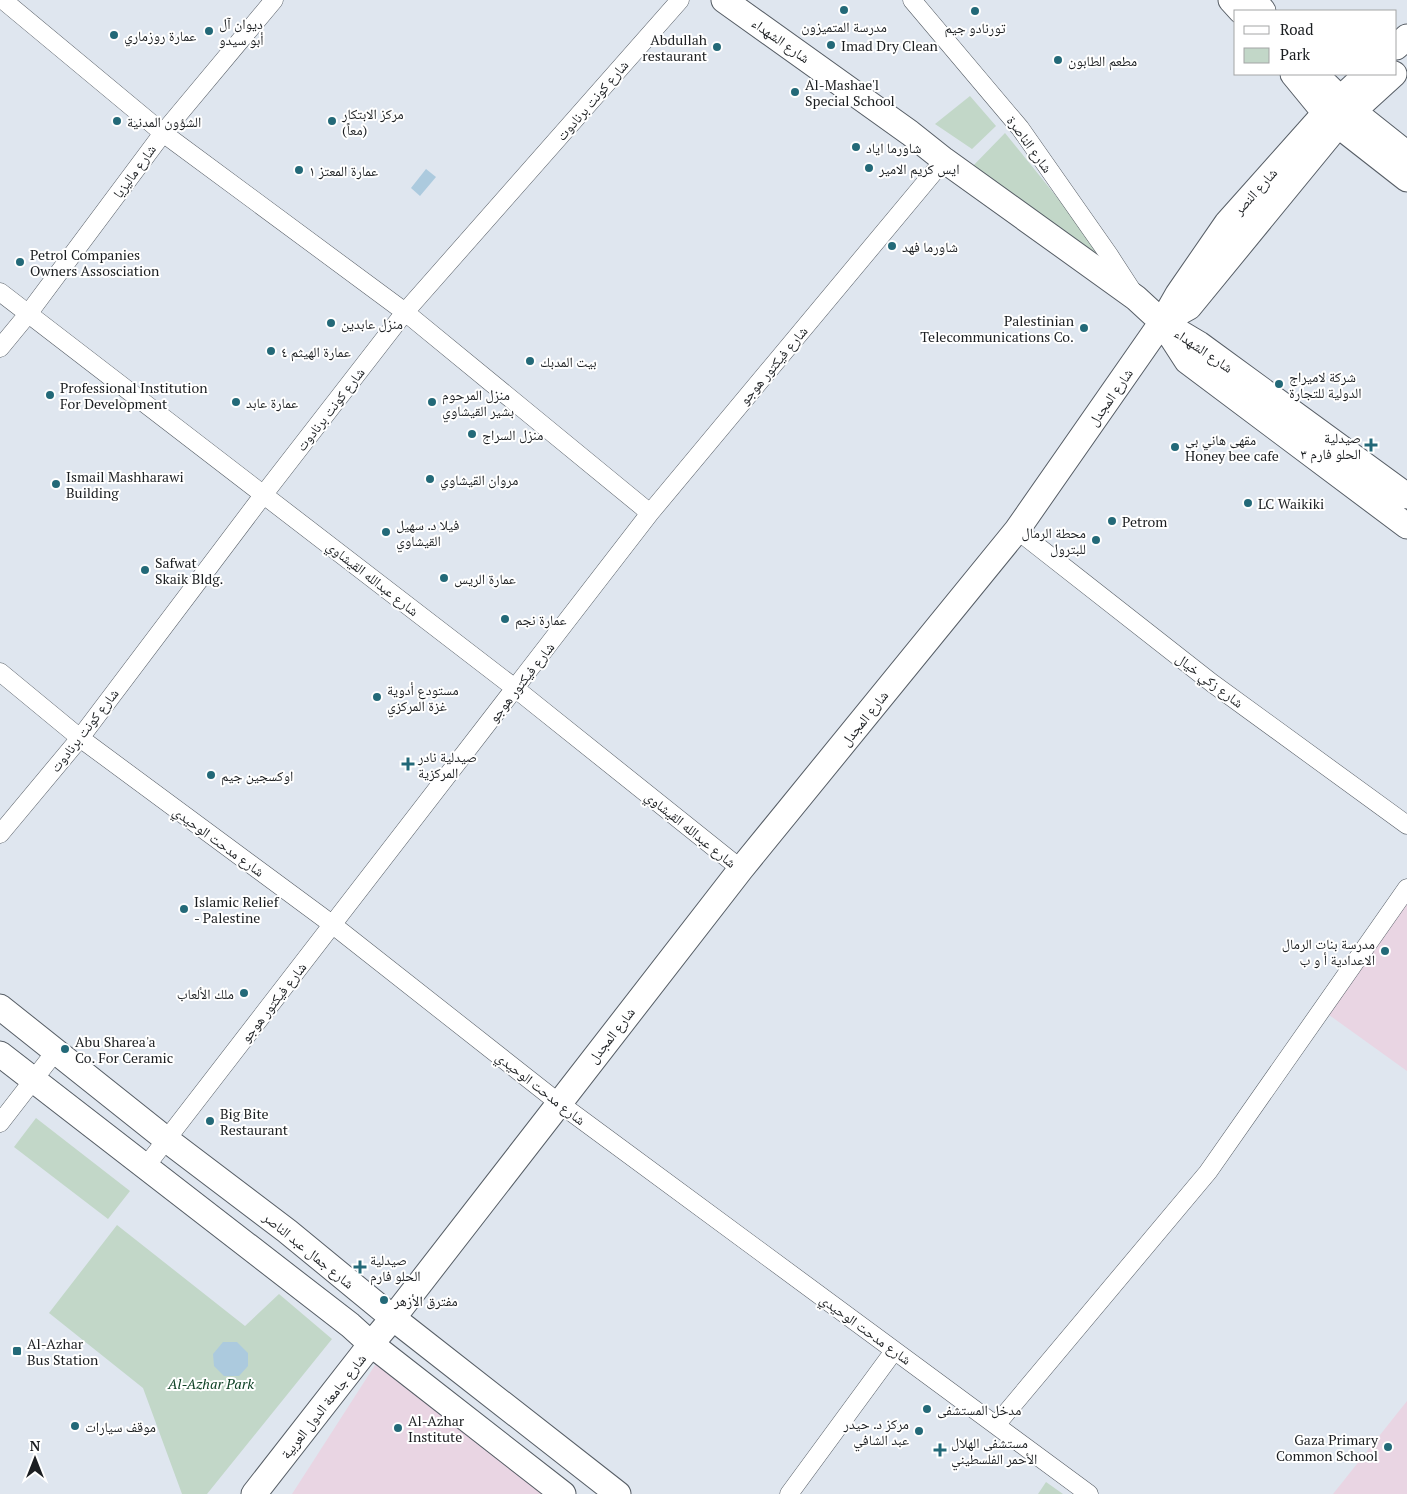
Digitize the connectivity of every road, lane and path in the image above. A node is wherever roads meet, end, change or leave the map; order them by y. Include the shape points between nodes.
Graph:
1 (3, 0) edge
2 (274, 0) edge
3 (680, 0) edge
4 (724, 0) edge
5 (912, 0) edge
6 (1232, 0) edge
7 (1254, 0) edge
8 (1240, 10) edge
9 (1262, 10) edge
10 (1407, 37) edge
11 (1397, 46) edge
12 (1407, 62) edge
13 (1397, 71) edge
14 (1294, 75) edge
15 (1317, 75) edge
16 (1365, 75) edge
17 (1392, 75) edge
18 (1339, 112) junction
19 (162, 133) junction
20 (1407, 154) edge
21 (944, 160) junction
22 (1407, 179) edge
23 (0, 292) edge
24 (1136, 298) junction
25 (404, 312) junction
26 (28, 314) junction
27 (1162, 322) junction
28 (0, 348) edge
29 (264, 494) junction
30 (1407, 496) edge
31 (650, 513) junction
32 (1407, 526) edge
33 (1017, 530) junction
34 (0, 672) edge
35 (516, 689) junction
36 (80, 738) junction
37 (1407, 825) edge
38 (0, 834) edge
39 (741, 869) junction
40 (1407, 888) edge
41 (333, 925) junction
42 (0, 1007) edge
43 (55, 1052) junction
44 (0, 1054) edge
45 (34, 1081) junction
46 (559, 1103) junction
47 (0, 1123) edge
48 (167, 1140) junction
49 (146, 1166) junction
50 (393, 1318) junction
51 (371, 1344) junction
52 (894, 1351) junction
53 (996, 1425) junction
54 (254, 1494) edge
55 (563, 1494) edge
56 (618, 1494) edge
57 (789, 1494) edge
58 (1089, 1494) edge

1 - 19 street
2 - 19 street, شارع ماليزيا
3 - 25 street, شارع كونت برنادوت
4 - 21 main road, شارع الشهداء
5 - 24 street, شارع الناصرة via 1020,128
6 - 8 main road
7 - 9 main road
10 - 11 main road
12 - 13 main road
14 - 18 main road
15 - 18 main road
16 - 18 main road
17 - 18 main road
18 - 20 main road
18 - 22 main road
18 - 27 main road, شارع المجدل via 1189,307
19 - 25 street
19 - 26 street, شارع ماليزيا
21 - 24 main road
21 - 31 street, شارع فيكتور هوجو
23 - 26 street, شارع عبدالله القيشاوي
24 - 27 main road
25 - 29 street, شارع كونت برنادوت
25 - 31 street
26 - 28 street, شارع ماليزيا
26 - 29 street, شارع عبدالله القيشاوي
27 - 30 main road, شارع الشهداء via 1199,344
27 - 32 main road, شارع الشهداء via 1187,361
27 - 33 main road, شارع المجدل
29 - 35 street, شارع عبدالله القيشاوي
29 - 36 street, شارع كونت برنادوت
31 - 35 street, شارع فيكتور هوجو
33 - 37 street, شارع زكي خيال via 1212,683
33 - 39 main road, شارع المجدل
34 - 36 street, شارع مدحت الوحيدي
35 - 39 street, شارع عبدالله القيشاوي
35 - 41 street, شارع فيكتور هوجو
36 - 38 street, شارع كونت برنادوت
36 - 41 street, شارع مدحت الوحيدي
39 - 46 main road, شارع المجدل
40 - 53 street via 1208,1172
41 - 46 street, شارع مدحت الوحيدي
41 - 48 street, شارع فيكتور هوجو
42 - 43 main road, شارع جمال عبد الناصر
43 - 45 street
43 - 48 main road, شارع جمال عبد الناصر
44 - 45 main road
45 - 47 street
45 - 49 main road
46 - 50 main road, شارع المجدل
46 - 52 street, شارع مدحت الوحيدي
48 - 49 street, شارع فيكتور هوجو
48 - 50 main road, شارع جمال عبد الناصر via 287,1231
49 - 51 main road
50 - 51 main road, شارع جامعة الدول العربية
50 - 56 main road, شارع جمال عبد الناصر
51 - 54 main road, شارع جامعة الدول العربية
51 - 55 main road
52 - 53 street, شارع مدحت الوحيدي
52 - 57 street
53 - 58 street, شارع مدحت الوحيدي

